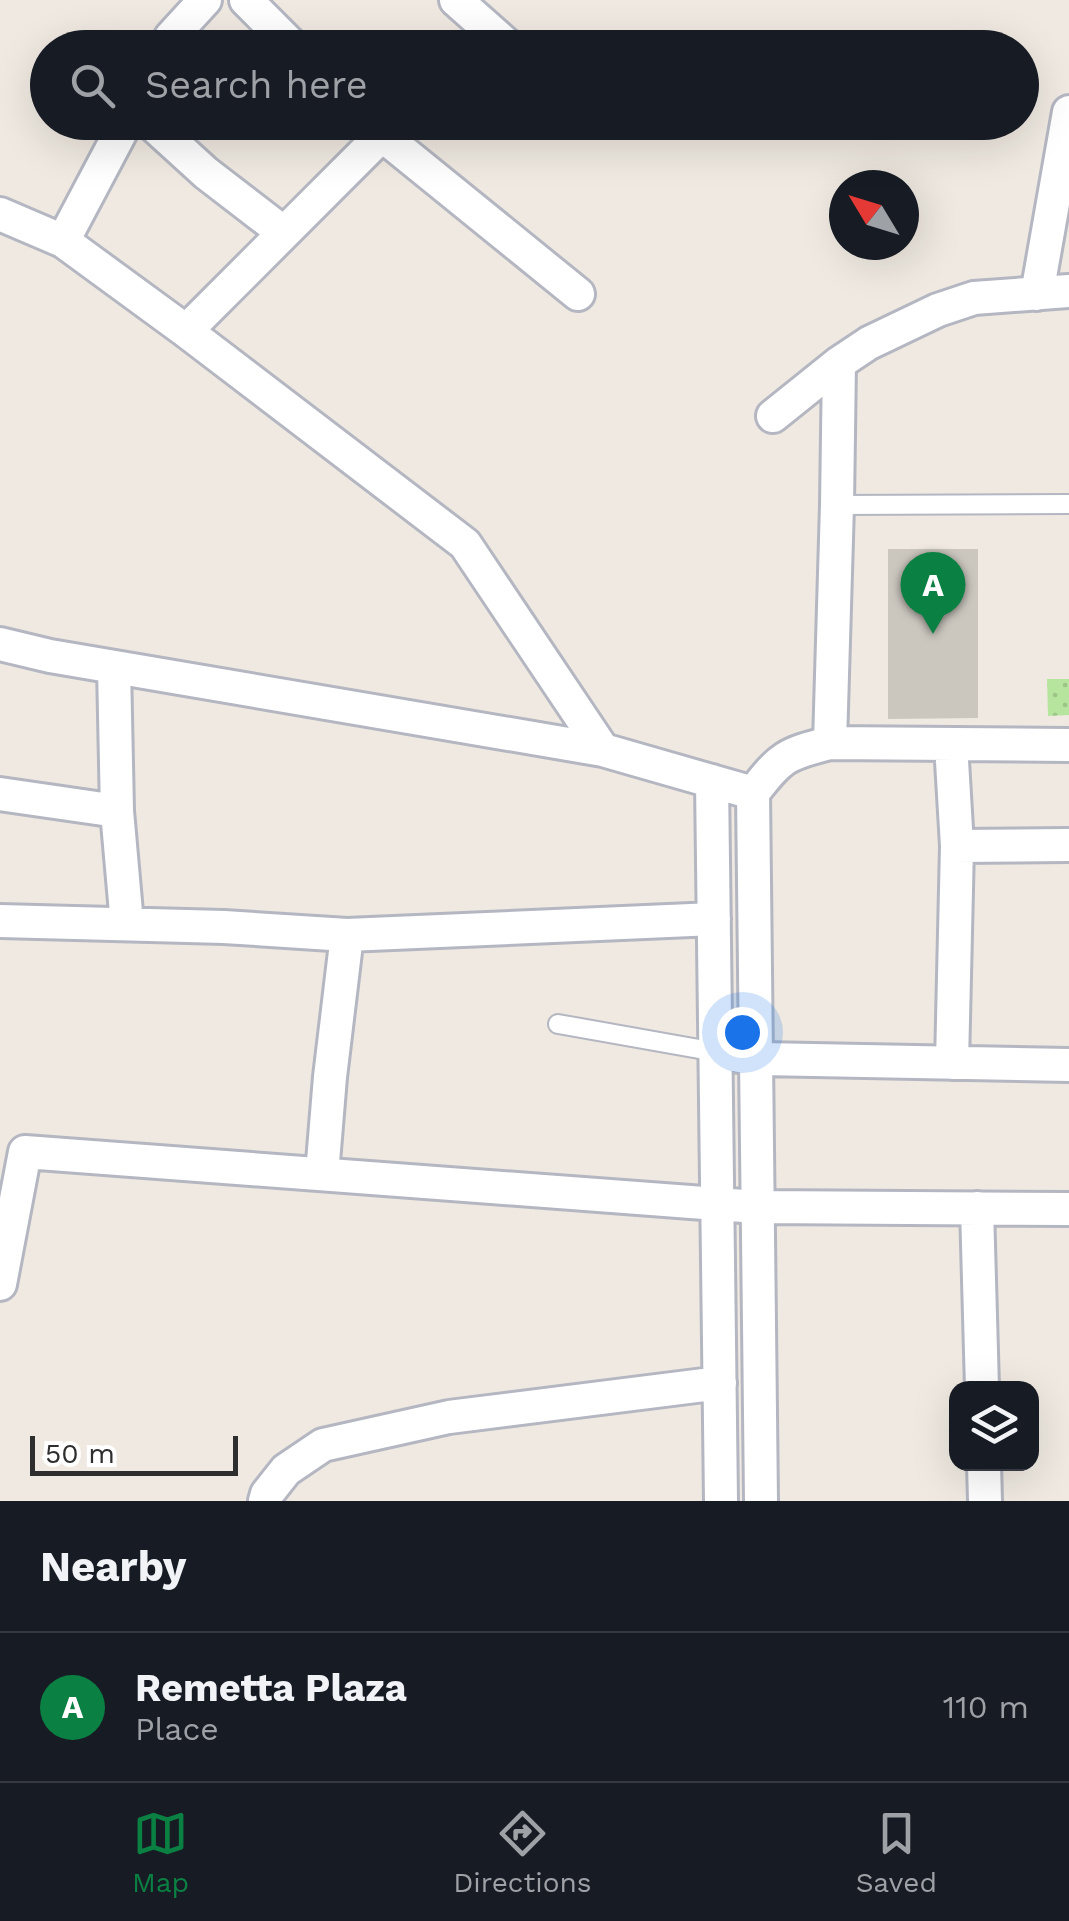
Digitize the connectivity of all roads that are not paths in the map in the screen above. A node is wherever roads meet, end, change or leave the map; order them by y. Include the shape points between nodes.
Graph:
1 (205, 0) edge
2 (246, 0) edge
3 (456, 0) edge
4 (177, 30) edge
5 (276, 30) edge
6 (490, 30) edge
7 (1069, 112) edge
8 (117, 140) edge
9 (170, 140) edge
10 (365, 140) edge
11 (389, 140) edge
12 (0, 214) edge
13 (284, 233) junction
14 (64, 241) junction
15 (1053, 292) edge
16 (578, 294) dead end
17 (186, 331) junction
18 (839, 363) junction
19 (773, 416) dead end
20 (1069, 504) edge
21 (838, 506) junction
22 (0, 644) edge
23 (114, 666) junction
24 (830, 743) junction
25 (952, 744) junction
26 (1069, 744) edge
27 (604, 750) junction
28 (712, 782) junction
29 (753, 793) junction
30 (0, 794) edge
31 (117, 811) junction
32 (1069, 845) edge
33 (957, 846) junction
34 (714, 919) junction
35 (0, 921) edge
36 (127, 924) junction
37 (347, 936) junction
38 (558, 1024) dead end
39 (716, 1052) junction
40 (756, 1058) junction
41 (952, 1063) junction
42 (1069, 1065) edge
43 (322, 1174) junction
44 (718, 1204) junction
45 (757, 1207) junction
46 (976, 1208) junction
47 (1069, 1209) edge
48 (0, 1284) edge
49 (982, 1381) edge
50 (720, 1384) junction
51 (984, 1471) edge
52 (265, 1501) edge
53 (722, 1501) edge
54 (761, 1501) edge
55 (985, 1501) edge

1 - 4 street
2 - 5 street
3 - 6 street
7 - 15 street
8 - 14 street
9 - 13 street
10 - 13 street
11 - 16 street
12 - 14 street
13 - 17 street
14 - 17 street
15 - 18 street via 974,298
17 - 27 street via 465,544
18 - 19 street
18 - 21 street
20 - 21 lane
21 - 24 street
22 - 23 street
23 - 27 street
23 - 31 street
24 - 25 street
24 - 29 street via 777,762
25 - 26 street
25 - 33 street
27 - 28 street
28 - 29 street
28 - 34 street
29 - 40 street
30 - 31 street
31 - 36 street
32 - 33 street
33 - 41 street
34 - 37 street
34 - 39 street
35 - 36 street
36 - 37 street
37 - 43 street
38 - 39 lane
39 - 40 street
39 - 44 street
40 - 41 street
40 - 45 street
41 - 42 street
43 - 44 street
43 - 48 street via 25,1152
44 - 45 street
44 - 50 street
45 - 46 street
45 - 54 street
46 - 47 street
46 - 49 street
50 - 52 street via 449,1417 323,1445 286,1470
50 - 53 street
51 - 55 street

